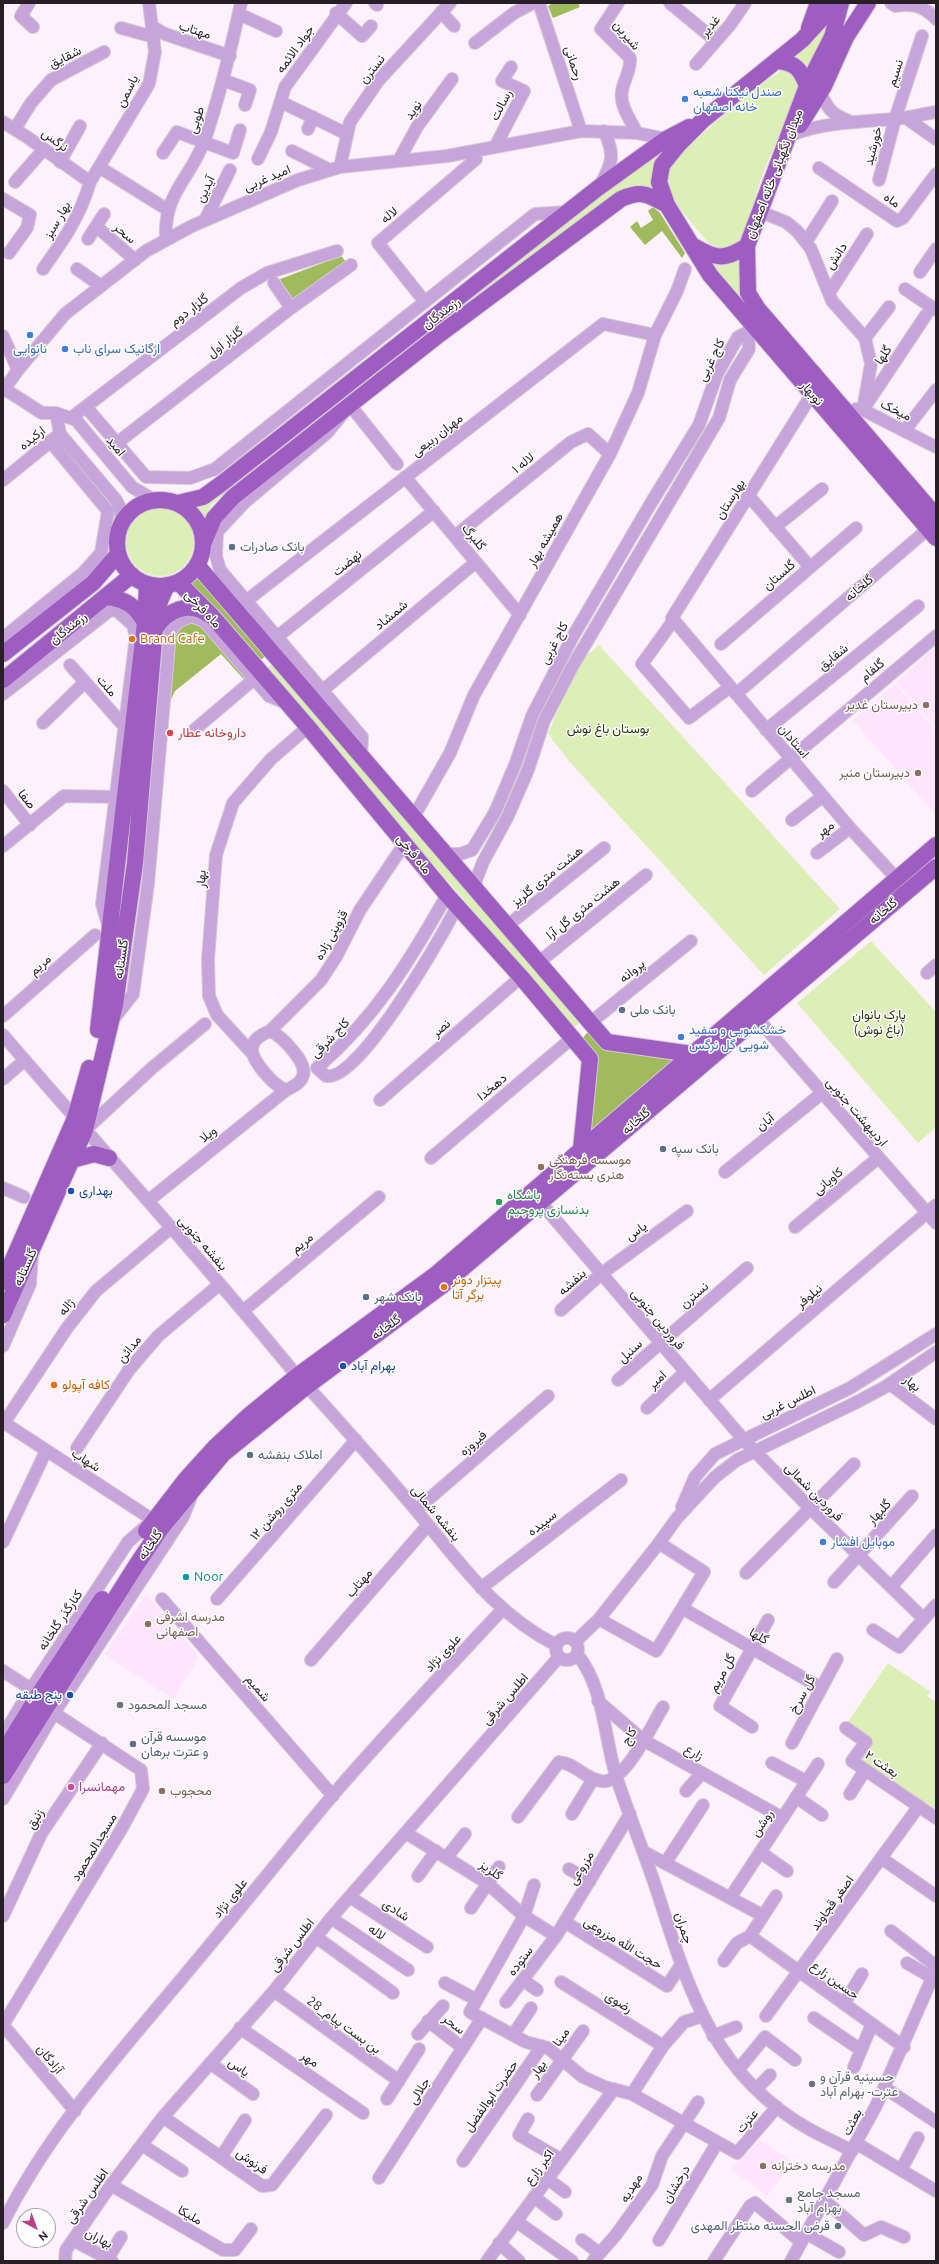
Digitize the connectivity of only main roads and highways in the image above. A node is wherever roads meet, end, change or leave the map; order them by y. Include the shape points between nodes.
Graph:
1 (818, 3) edge
2 (836, 3) edge
3 (841, 3) edge
4 (868, 3) edge
5 (806, 35) junction
6 (778, 61) junction
7 (813, 89) junction
8 (703, 120) junction
9 (667, 205) junction
10 (692, 245) junction
11 (747, 246) junction
12 (752, 321) junction
13 (178, 503) junction
14 (934, 522) edge
15 (204, 542) junction
16 (118, 554) junction
17 (197, 565) junction
18 (132, 576) junction
19 (172, 584) junction
20 (147, 585) junction
21 (106, 597) junction
22 (212, 616) junction
23 (150, 626) junction
24 (3, 654) edge
25 (274, 657) junction
26 (256, 675) junction
27 (3, 680) edge
28 (936, 845) edge
29 (936, 867) edge
30 (590, 1023) junction
31 (572, 1038) junction
32 (692, 1054) junction
33 (80, 1124) junction
34 (581, 1149) junction
35 (109, 1158) road end
36 (72, 1160) junction
37 (26, 1247) junction
38 (3, 1282) edge
39 (3, 1316) edge
40 (302, 1381) junction
41 (34, 1746) road end
42 (8, 1756) edge
43 (3, 1776) edge

1 - 5 main road
2 - 5 main road, میدان نگهبانی خانه اصفهان
3 - 7 main road, میدان نگهبانی خانه اصفهان
4 - 7 main road
5 - 6 main road, میدان نگهبانی خانه اصفهان
6 - 7 main road via 796,66
6 - 8 main road, میدان نگهبانی خانه اصفهان
7 - 11 main road, میدان نگهبانی خانه اصفهان
8 - 9 main road, میدان نگهبانی خانه اصفهان via 662,165 659,182
8 - 13 main road, رزمندگان via 666,139 598,188 221,484 203,497
9 - 10 main road, میدان نگهبانی خانه اصفهان
9 - 15 main road, رزمندگان via 642,193 632,194 621,200 440,334 233,497 214,518
10 - 11 main road, میدان نگهبانی خانه اصفهان via 717,257 727,257
10 - 12 main road, نوبهار via 710,275
11 - 12 main road, نوبهار via 746,278
12 - 14 main road, نوبهار via 812,394
12 - 14 main road, نوبهار via 841,406
13 - 15 main road via 189,509 197,519
13 - 16 main road via 154,500 135,508 122,523 118,533
15 - 17 main road
16 - 18 main road
16 - 24 main road, رزمندگان via 93,583
17 - 19 main road via 189,575
17 - 25 main road, ماه فرخی
18 - 20 main road
18 - 21 main road, رزمندگان
19 - 20 main road
19 - 22 main road, ماه فرخی
19 - 23 main road, گلستانه via 160,601
20 - 23 main road, گلستانه
21 - 23 main road via 119,598 130,603
21 - 27 main road, رزمندگان
22 - 23 main road via 202,610 180,608
22 - 26 main road, ماه فرخی
23 - 33 main road, گلستانه via 103,934 101,1018
23 - 33 main road, گلستانه via 135,863 110,1023
25 - 26 main road
25 - 30 main road, ماه فرخی
26 - 31 main road, ماه فرخی via 308,727 457,907
28 - 32 main road, گلخانه
29 - 40 main road, گلخانه via 443,1285
30 - 31 main road
30 - 32 main road, ماه فرخی via 607,1042
31 - 34 main road, ماه فرخی via 590,1059
32 - 34 main road, گلخانه
33 - 36 main road, گلستانه
33 - 37 main road, گلستانه
34 - 40 main road, گلخانه via 435,1275
35 - 36 main road via 94,1154
36 - 37 main road, گلستانه
37 - 38 main road, گلستانه
37 - 39 main road, گلستانه
40 - 42 main road, گلخانه via 228,1450 162,1527
40 - 42 main road, گلخانه via 247,1417 216,1446 153,1520 41,1691
41 - 42 main road
42 - 43 main road, گلخانه

